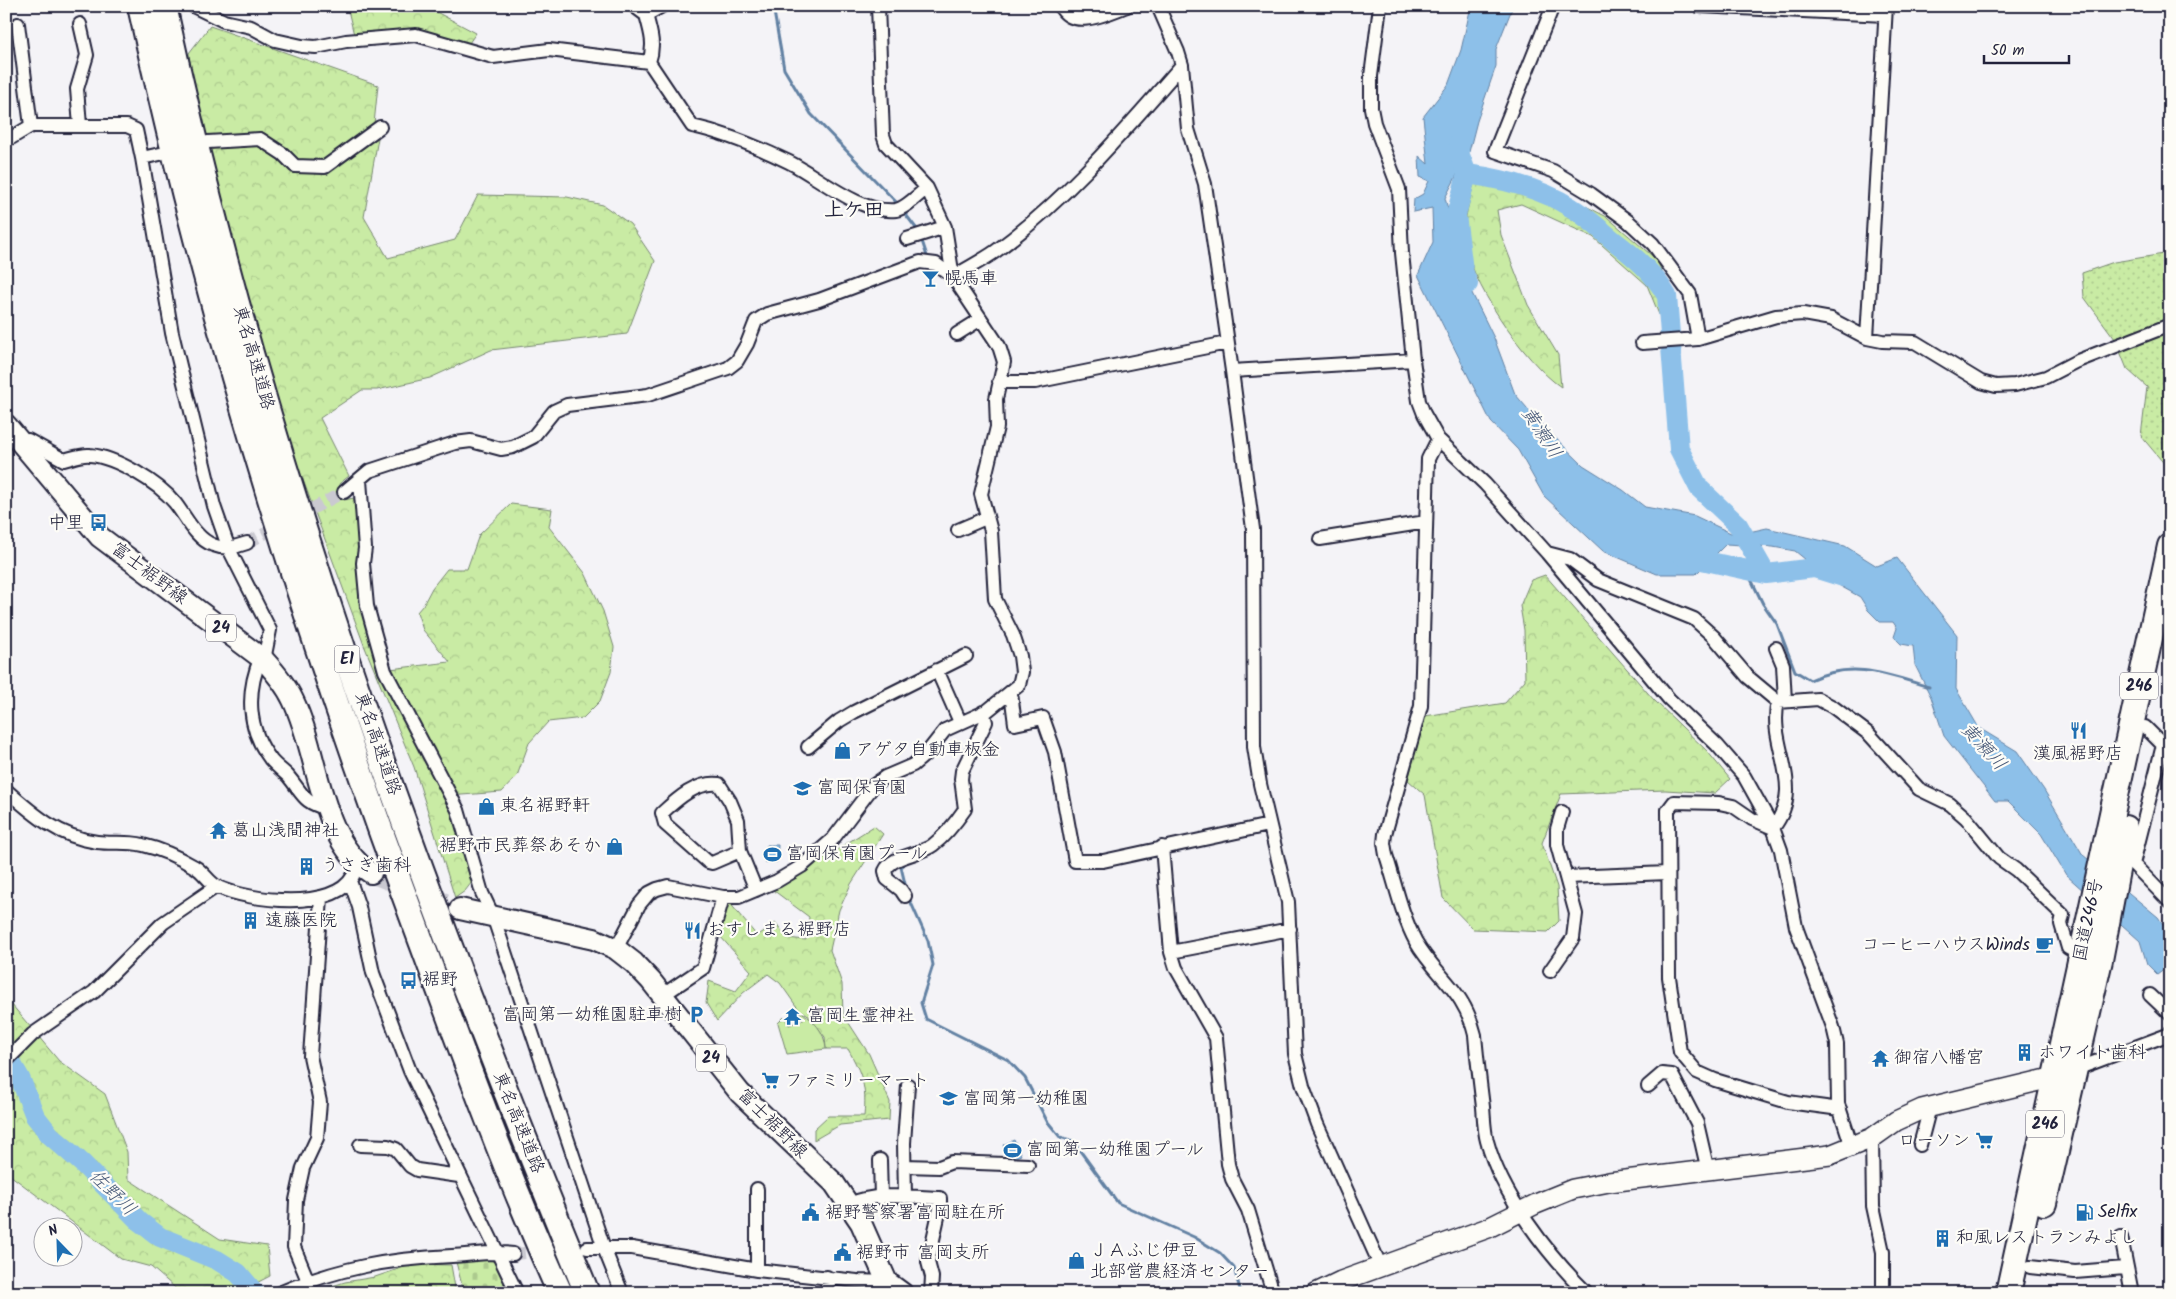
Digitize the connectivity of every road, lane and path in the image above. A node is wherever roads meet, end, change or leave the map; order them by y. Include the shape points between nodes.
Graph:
1 (140, 6) edge
2 (164, 6) edge
3 (193, 6) edge
4 (634, 6) edge
5 (662, 6) edge
6 (878, 6) edge
7 (1060, 6) edge
8 (1127, 6) edge
9 (1158, 6) edge
10 (1380, 6) edge
11 (1553, 6) edge
12 (1699, 6) edge
13 (1885, 10) edge
14 (646, 16) junction
15 (18, 24) dead end
16 (80, 24) dead end
17 (649, 62) junction
18 (1182, 65) junction
19 (80, 125) junction
20 (31, 126) junction
21 (380, 127) dead end
22 (6, 137) edge
23 (208, 142) dead end
24 (160, 154) dead end
25 (142, 158) junction
26 (926, 188) junction
27 (945, 227) junction
28 (908, 239) dead end
29 (953, 277) junction
30 (981, 319) junction
31 (2170, 325) edge
32 (957, 334) dead end
33 (1867, 338) junction
34 (1698, 339) junction
35 (1227, 343) junction
36 (1642, 343) dead end
37 (1413, 360) junction
38 (1232, 371) junction
39 (999, 382) junction
40 (6, 425) edge
41 (1438, 439) junction
42 (18, 442) junction
43 (360, 480) junction
44 (344, 492) tunnel mouth
45 (986, 518) junction
46 (1426, 522) junction
47 (958, 530) dead end
48 (1320, 539) dead end
49 (247, 543) tunnel mouth
50 (2170, 546) edge
51 (229, 549) junction
52 (1548, 553) junction
53 (2170, 614) edge
54 (1776, 648) dead end
55 (966, 656) dead end
56 (262, 659) junction
57 (937, 670) junction
58 (1010, 692) junction
59 (1781, 702) junction
60 (983, 712) junction
61 (960, 722) junction
62 (2145, 727) junction
63 (808, 747) dead end
64 (6, 790) edge
65 (328, 809) junction
66 (1562, 812) dead end
67 (1269, 825) junction
68 (1774, 828) junction
69 (2116, 831) junction
70 (1162, 848) junction
71 (740, 851) junction
72 (360, 873) junction
73 (1668, 873) junction
74 (1567, 877) junction
75 (217, 886) junction
76 (756, 890) junction
77 (905, 896) dead end
78 (724, 897) junction
79 (321, 898) junction
80 (2170, 902) edge
81 (460, 908) tunnel mouth
82 (493, 916) junction
83 (1290, 929) junction
84 (616, 948) junction
85 (1172, 952) junction
86 (2091, 958) junction
87 (1550, 970) dead end
88 (662, 995) junction
89 (2150, 995) dead end
90 (2170, 1014) edge
91 (2170, 1034) edge
92 (6, 1061) edge
93 (2064, 1074) junction
94 (908, 1085) dead end
95 (1648, 1086) dead end
96 (1930, 1107) junction
97 (1840, 1109) junction
98 (1872, 1138) junction
99 (360, 1145) dead end
100 (1920, 1145) dead end
101 (1852, 1147) junction
102 (880, 1160) dead end
103 (1028, 1165) dead end
104 (905, 1166) junction
105 (1708, 1171) junction
106 (459, 1176) junction
107 (757, 1189) dead end
108 (905, 1197) junction
109 (881, 1198) junction
110 (850, 1204) junction
111 (1522, 1211) junction
112 (2121, 1237) dead end
113 (587, 1248) tunnel mouth
114 (604, 1248) junction
115 (495, 1251) junction
116 (513, 1254) tunnel mouth
117 (1381, 1267) junction
118 (2030, 1267) junction
119 (2125, 1268) junction
120 (756, 1270) junction
121 (827, 1277) junction
122 (308, 1281) junction
123 (894, 1287) edge
124 (282, 1292) edge
125 (517, 1293) edge
126 (560, 1293) edge
127 (587, 1293) edge
128 (622, 1293) edge
129 (828, 1293) edge
130 (931, 1293) edge
131 (1273, 1293) edge
132 (1316, 1293) edge
133 (1587, 1293) edge
134 (1883, 1293) edge
135 (2008, 1293) edge
136 (2025, 1293) edge
137 (2132, 1293) edge

1 - 126 highway, 東名高速道路 / E1 via 221,334 307,618 368,798 444,1004
2 - 127 highway, 東名高速道路 / E1 via 208,198 312,555 428,888
3 - 17 street via 224,21 251,26 275,40 302,46 416,36 493,57 549,50
4 - 14 street
5 - 14 street
6 - 26 street via 882,135 886,144
7 - 8 street via 1066,15 1090,19
9 - 18 street
10 - 37 street via 1371,76 1371,108 1399,190
11 - 34 street via 1495,151 1553,171 1591,194 1653,244 1690,294
12 - 13 street
13 - 33 street
14 - 17 street via 653,39
15 - 20 street
16 - 19 street via 87,55 77,89
17 - 26 street via 692,126 724,134 789,162 858,202 883,210 897,210
18 - 29 street via 1105,153 1044,211 995,252
18 - 35 street via 1188,129 1206,184
19 - 20 street
19 - 25 street via 132,126 136,130
20 - 22 street via 11,138
21 - 23 street via 325,167 295,166 260,139
24 - 25 street
25 - 51 street via 172,333 214,506
26 - 27 street
27 - 28 street
27 - 29 street
29 - 30 street
29 - 43 street via 928,262 767,314 756,321 747,344 728,368 648,395 567,405 554,411 533,437 513,447 501,449 472,442 455,443 383,466
30 - 32 street
30 - 39 street via 999,346 1004,362
31 - 33 street via 2075,362 2046,377 1996,386 1981,382 1915,342
33 - 34 street via 1831,319 1803,314 1776,316
34 - 36 street
35 - 38 street
35 - 39 street via 1035,382
37 - 38 street
37 - 41 street via 1419,401
38 - 67 street via 1253,529 1254,747
39 - 45 street via 996,427 981,494
40 - 42 main road, 富士裾野線 / 24
41 - 46 street via 1428,459
41 - 52 street via 1485,484
42 - 51 street via 28,440 64,460 87,454 99,456 151,479 173,501 202,539
42 - 56 main road, 富士裾野線 / 24 via 100,537
43 - 44 street
43 - 82 street via 365,548 362,563 368,606 385,671 458,810 482,893
45 - 47 street
45 - 58 street via 992,531 995,599 1020,656 1022,672 1019,685
46 - 48 street
46 - 111 street via 1421,706 1384,843 1415,939 1460,997 1471,1018 1487,1140 1502,1178
49 - 51 street
50 - 69 highway, 国道246号 / 246
51 - 56 street via 270,630
52 - 59 street via 1570,559 1598,580 1694,620 1714,637 1748,677
52 - 68 street via 1669,699 1718,745 1744,776
53 - 62 highway, 国道246号 / 246
54 - 59 street via 1783,665
55 - 57 street
56 - 65 main road, 富士裾野線 / 24 via 280,677 293,699 308,737
56 - 65 street via 253,676 250,714 258,735 271,759 310,804
57 - 61 street
57 - 63 street via 854,712
58 - 60 street
58 - 70 street via 1015,724 1043,718 1055,752 1075,861 1103,861
59 - 68 street via 1776,723 1788,799
59 - 86 street via 1818,699 1869,734 1918,789 1950,804 1999,858 2064,915 2061,924 2068,948
60 - 61 street
60 - 77 street via 986,722 961,777 965,809 932,846 891,863 885,871 886,879
61 - 76 street via 945,730 913,765 874,785 824,849 802,866
62 - 69 highway, 国道246号 / 246
62 - 80 street via 2163,745 2133,864
64 - 75 street via 50,827 97,842 142,844 196,868
65 - 72 main road, 富士裾野線 / 24
66 - 74 street via 1557,828 1557,845
67 - 70 street
67 - 83 street via 1288,902
68 - 73 street via 1733,806 1674,802 1668,810
68 - 97 street via 1796,927 1837,1044
69 - 86 highway, 国道246号 / 246
70 - 85 street
71 - 71 street via 738,820 719,784 709,783 679,797 662,813 665,824 708,862
71 - 76 street
72 - 79 street via 332,896
72 - 106 street via 359,907 373,973 410,1072
73 - 74 street
73 - 97 street via 1669,977 1680,1052 1698,1072 1715,1080 1788,1102
74 - 87 street via 1576,914 1573,938
75 - 79 street via 259,899
75 - 92 street via 163,923 94,992 33,1034
76 - 78 street via 739,897
78 - 84 street via 668,886 657,889 639,905
78 - 88 street via 703,968
79 - 122 street via 310,1056 320,1102 317,1138 303,1168 296,1200 294,1247
81 - 82 main road, 富士裾野線 / 24
82 - 84 main road, 富士裾野線 / 24 via 567,931
82 - 114 street
83 - 85 street
83 - 117 street via 1295,1054 1303,1086
84 - 88 main road, 富士裾野線 / 24
85 - 131 street via 1181,979 1216,1038 1228,1164 1248,1210
86 - 93 highway, 国道246号 / 246
88 - 110 main road, 富士裾野線 / 24 via 740,1093 834,1183
89 - 90 street
91 - 93 street
93 - 96 street
93 - 118 highway, 国道246号 / 246
93 - 135 highway, 国道246号 / 246
94 - 104 street
95 - 105 street via 1662,1074 1672,1075 1697,1123
96 - 98 street via 1896,1121
96 - 100 street
97 - 101 street
98 - 101 street
98 - 134 street via 1873,1206 1883,1252
99 - 106 street via 388,1146 417,1170
101 - 105 street via 1814,1158
102 - 109 street
103 - 104 street via 952,1162 939,1167
104 - 108 street
105 - 111 street via 1574,1189
106 - 115 street
107 - 120 street
108 - 109 street
108 - 130 street via 940,1198 928,1262 932,1277
109 - 110 street via 859,1199
110 - 123 main road, 富士裾野線 / 24
111 - 117 street via 1488,1228
111 - 133 street via 1560,1267
112 - 119 street
113 - 114 street
114 - 120 street via 632,1248
114 - 128 street
115 - 116 street
115 - 122 street via 413,1257 346,1268
115 - 125 street
117 - 132 street
118 - 119 street via 2075,1272
118 - 136 highway, 国道246号 / 246
119 - 137 street
120 - 121 street
121 - 123 street
121 - 129 street
122 - 124 street

